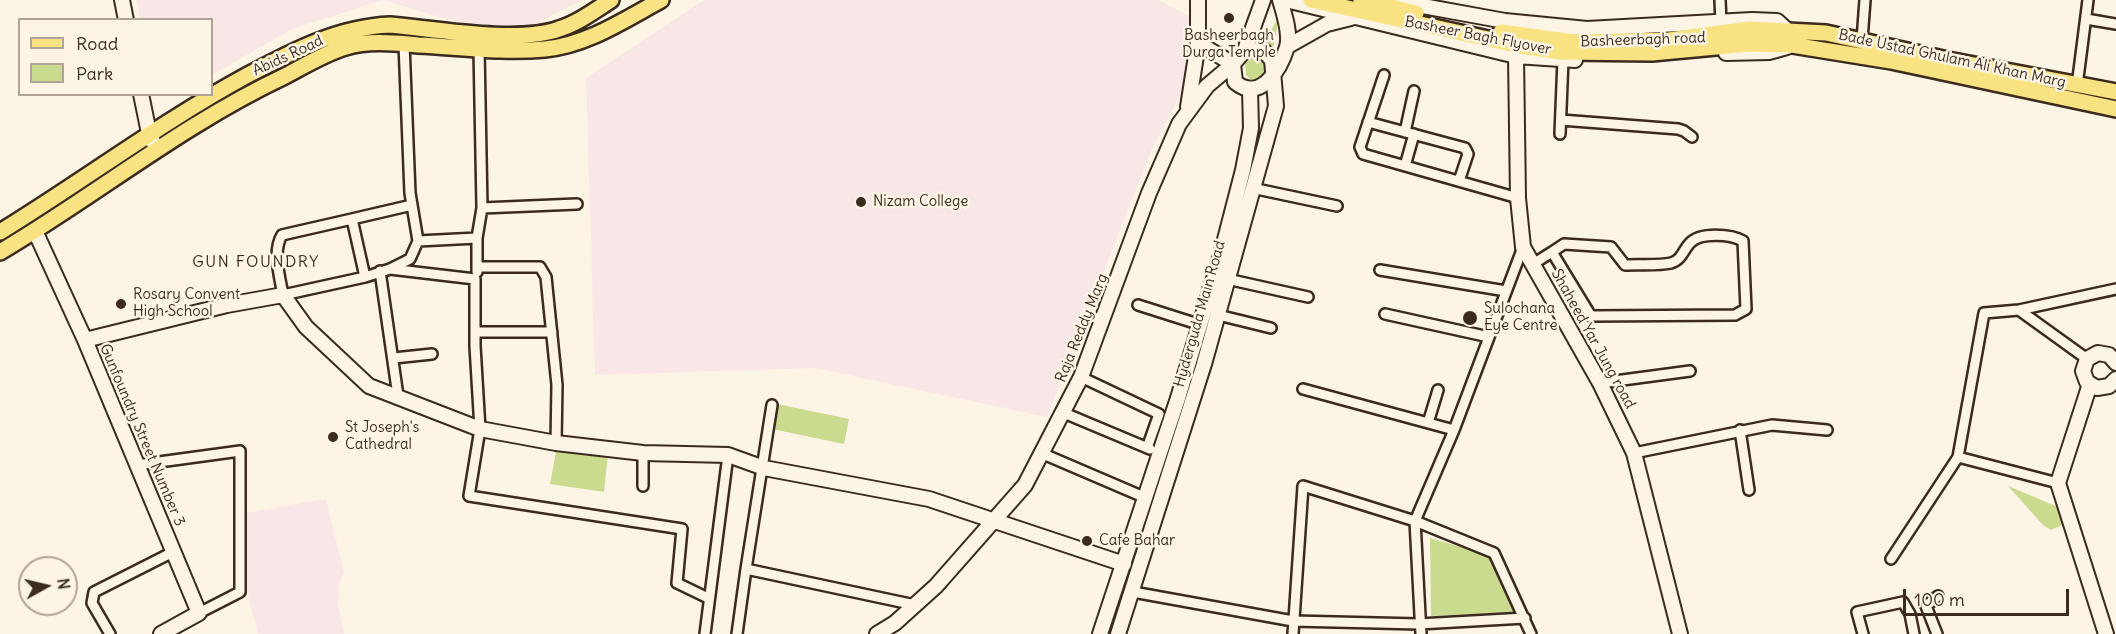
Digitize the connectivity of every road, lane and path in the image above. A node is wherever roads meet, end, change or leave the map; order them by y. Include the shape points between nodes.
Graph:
1 (122, 0) edge
2 (611, 0) edge
3 (661, 0) edge
4 (1197, 0) edge
5 (1263, 0) edge
6 (1280, 0) edge
7 (1286, 0) edge
8 (1311, 0) edge
9 (1361, 0) edge
10 (1393, 0) edge
11 (1720, 0) edge
12 (1865, 0) edge
13 (2088, 0) edge
14 (1454, 6) edge
15 (126, 18) edge
16 (1355, 18) junction
17 (2086, 19) junction
18 (1721, 22) junction
19 (2116, 24) edge
20 (1748, 36) junction
21 (1790, 38) junction
22 (1862, 40) junction
23 (1197, 42) junction
24 (404, 44) junction
25 (1288, 46) junction
26 (478, 49) junction
27 (1245, 50) junction
28 (1516, 56) junction
29 (1563, 59) junction
30 (1233, 64) junction
31 (1275, 72) junction
32 (1384, 75) dead end
33 (2077, 86) junction
34 (1250, 90) junction
35 (1414, 91) dead end
36 (2116, 92) edge
37 (141, 96) edge
38 (213, 96) edge
39 (213, 96) edge
40 (1188, 109) junction
41 (2116, 109) edge
42 (1561, 120) junction
43 (1368, 122) junction
44 (148, 133) junction
45 (1409, 133) junction
46 (1560, 134) dead end
47 (1692, 137) dead end
48 (156, 148) junction
49 (1405, 166) junction
50 (1459, 182) junction
51 (1252, 188) junction
52 (1518, 198) junction
53 (577, 204) dead end
54 (412, 205) junction
55 (1337, 206) dead end
56 (482, 207) junction
57 (352, 219) junction
58 (35, 231) junction
59 (0, 232) edge
60 (477, 238) junction
61 (418, 241) junction
62 (1523, 247) junction
63 (0, 252) edge
64 (1552, 252) junction
65 (1533, 264) junction
66 (478, 267) junction
67 (390, 269) junction
68 (1380, 270) dead end
69 (380, 271) junction
70 (365, 277) junction
71 (475, 279) junction
72 (1227, 279) junction
73 (2116, 289) edge
74 (1506, 291) junction
75 (283, 295) junction
76 (1308, 297) dead end
77 (1138, 305) dead end
78 (2019, 309) junction
79 (1385, 314) dead end
80 (1218, 315) junction
81 (1201, 325) junction
82 (1270, 328) dead end
83 (475, 332) junction
84 (552, 332) junction
85 (1489, 337) junction
86 (85, 340) junction
87 (432, 354) dead end
88 (2115, 357) edge
89 (394, 358) junction
90 (2087, 359) junction
91 (1690, 371) dead end
92 (1081, 377) junction
93 (2116, 379) edge
94 (1600, 383) junction
95 (2090, 384) junction
96 (1303, 389) dead end
97 (1438, 390) dead end
98 (398, 396) junction
99 (772, 405) dead end
100 (1064, 413) junction
101 (1428, 423) junction
102 (480, 429) junction
103 (1454, 430) junction
104 (1740, 430) junction
105 (1827, 430) dead end
106 (556, 443) junction
107 (1154, 451) junction
108 (643, 453) junction
109 (1041, 453) junction
110 (1634, 453) junction
111 (728, 455) junction
112 (1958, 457) junction
113 (137, 465) junction
114 (764, 468) junction
115 (2058, 483) junction
116 (642, 486) dead end
117 (1749, 490) dead end
118 (1146, 498) junction
119 (993, 520) junction
120 (1415, 521) junction
121 (173, 552) junction
122 (1891, 559) dead end
123 (1124, 564) junction
124 (746, 568) junction
125 (1133, 592) junction
126 (1938, 596) dead end
127 (708, 598) junction
128 (915, 605) junction
129 (199, 613) junction
130 (1525, 618) junction
131 (1293, 621) junction
132 (1420, 629) edge
133 (110, 634) edge
134 (161, 634) edge
135 (705, 634) edge
136 (737, 634) edge
137 (878, 634) edge
138 (1100, 634) edge
139 (1118, 634) edge
140 (1293, 634) edge
141 (1531, 634) edge
142 (1680, 634) edge
143 (1863, 634) edge
144 (1914, 634) edge
145 (1937, 634) edge
146 (2106, 634) edge

1 - 15 street
2 - 39 main road, Abids Road via 579,21 534,35 368,26 339,34 258,70
3 - 26 main road via 565,46
4 - 23 street
5 - 27 street, Raja Reddy Marg
6 - 25 street
7 - 16 street, Basheerbagh road
8 - 20 main road, Basheer Bagh Flyover via 1561,52 1652,53
9 - 20 main road, Basheer Bagh Flyover via 1515,35 1574,42
10 - 14 street, Basheerbagh road
11 - 18 street
12 - 22 street
13 - 17 street
14 - 18 street, Basheerbagh road via 1587,29
16 - 25 street via 1327,24
16 - 28 street, Basheerbagh road
17 - 19 street
17 - 33 street
18 - 21 street, Basheerbagh road via 1777,21
20 - 21 main road, Basheer Bagh Flyover
21 - 22 main road, Bade Ustad Ghulam Ali Khan Marg via 1826,33
21 - 29 street, Basheerbagh road via 1769,52
21 - 41 main road, Bade Ustad Ghulam Ali Khan Marg
22 - 33 main road, Bade Ustad Ghulam Ali Khan Marg
23 - 30 street
23 - 40 street
24 - 26 main road
24 - 48 main road via 378,42 345,47 261,87
24 - 54 street
25 - 31 street, Hyderguda Main Road
26 - 56 street
27 - 30 street, Raja Reddy Marg
27 - 31 street via 1263,50 1272,60
28 - 29 street, Basheerbagh road
28 - 52 street, Shaheed Yar Jung road
29 - 42 street
30 - 34 street via 1235,82
30 - 40 street, Raja Reddy Marg
31 - 34 street via 1264,86
31 - 51 street, Hyderguda Main Road via 1276,106
32 - 43 street
33 - 36 main road, Bade Ustad Ghulam Ali Khan Marg
34 - 81 street, Hyderguda Main Road via 1251,128 1243,170
35 - 45 street
37 - 44 street
38 - 44 main road, Abids Road
40 - 92 street, Raja Reddy Marg via 1149,193
42 - 46 street
42 - 47 street via 1678,129
43 - 45 street
43 - 49 street via 1360,151
44 - 48 street
44 - 59 main road, Abids Road
45 - 49 street
45 - 50 street via 1465,148 1468,154
48 - 58 main road
49 - 50 street
50 - 52 street
51 - 55 street
51 - 72 street, Hyderguda Main Road
52 - 62 street, Shaheed Yar Jung road
53 - 56 street
54 - 57 street
54 - 61 street
56 - 60 street
57 - 70 street
57 - 75 street via 282,235 278,255
58 - 63 main road
58 - 86 street, Gunfoundry Street Number 3
60 - 61 street
60 - 66 street
61 - 67 street via 410,259
62 - 65 street, Shaheed Yar Jung road
62 - 74 street
64 - 64 street via 1564,244 1611,247 1625,265 1673,262 1690,242 1700,238 1736,237 1743,241 1746,309 1735,315 1591,316
64 - 65 street
65 - 94 street, Shaheed Yar Jung road
66 - 71 street
66 - 84 street via 540,267 546,277
67 - 69 street
67 - 71 street
68 - 74 street
69 - 70 street
69 - 89 street
70 - 75 street
71 - 83 street
72 - 76 street
72 - 80 street, Hyderguda Main Road
73 - 78 street
74 - 85 street
75 - 86 street
75 - 98 street via 306,327 369,386
77 - 81 street
78 - 90 street
78 - 112 street via 1984,313
79 - 85 street
80 - 82 street
80 - 125 street, Hyderguda Main Road
81 - 107 street, Hyderguda Main Road
83 - 84 street
83 - 102 street
84 - 106 street via 557,384
85 - 103 street
86 - 113 street, Gunfoundry Street Number 3
87 - 89 street
88 - 90 street via 2098,353
89 - 98 street
90 - 95 street via 2083,371
91 - 94 street
92 - 100 street, Raja Reddy Marg
92 - 107 street via 1159,414
93 - 95 street via 2103,388
94 - 110 street, Shaheed Yar Jung road
95 - 115 street
96 - 101 street
97 - 101 street
98 - 102 street
99 - 114 street
100 - 107 street
100 - 109 street, Raja Reddy Marg
101 - 103 street
102 - 106 street
102 - 127 street via 469,496 682,529 677,583
103 - 120 street
104 - 105 street via 1772,425
104 - 110 street
104 - 117 street
106 - 108 street
107 - 118 street, Hyderguda Main Road
108 - 111 street
108 - 116 street
109 - 118 street
109 - 119 street, Raja Reddy Marg via 1025,485
110 - 142 street, Shaheed Yar Jung road
111 - 114 street
111 - 127 street
112 - 115 street
112 - 122 street
113 - 121 street, Gunfoundry Street Number 3
113 - 129 street via 240,451 240,592
114 - 119 street via 929,498
114 - 124 street
115 - 146 street
118 - 123 street, Hyderguda Main Road
119 - 123 street
119 - 128 street, Raja Reddy Marg via 970,551
120 - 130 street via 1494,553
120 - 131 street via 1303,486
120 - 132 street
121 - 129 street, Gunfoundry Street Number 3
121 - 133 street via 94,592 92,603
123 - 138 street, Hyderguda Main Road
124 - 128 street
124 - 136 street
125 - 131 street
125 - 139 street, Hyderguda Main Road
126 - 145 street via 1926,606
127 - 135 street
128 - 137 street, Raja Reddy Marg
129 - 134 street
130 - 132 street
130 - 141 street
131 - 132 street
131 - 140 street
143 - 144 street via 1857,612 1903,602

